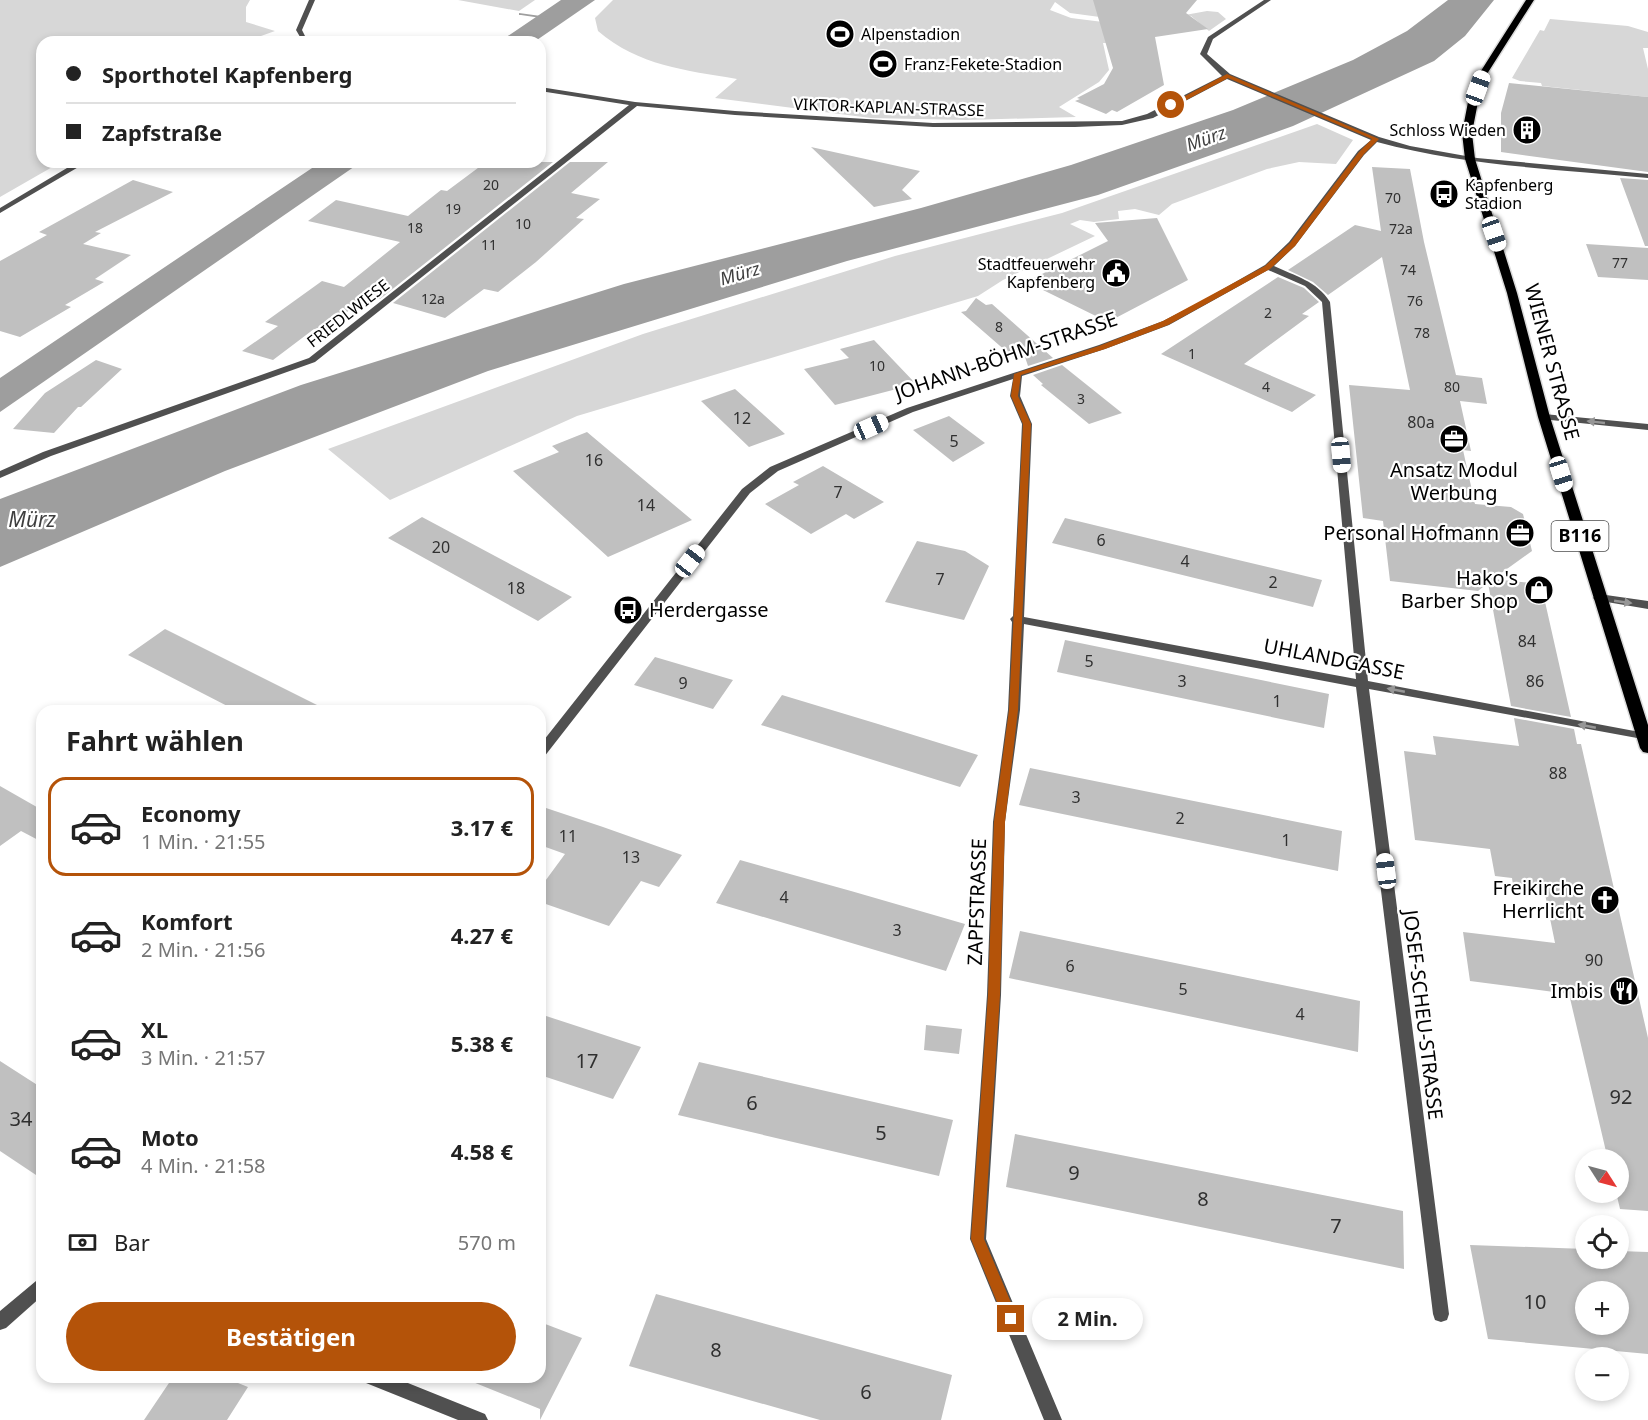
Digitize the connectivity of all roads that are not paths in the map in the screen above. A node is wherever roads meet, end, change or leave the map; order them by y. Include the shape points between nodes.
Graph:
1 (312, 0) edge
2 (1268, 0) edge
3 (1530, 0) edge
4 (302, 36) edge
5 (1227, 76) junction
6 (546, 90) edge
7 (635, 104) junction
8 (1376, 139) junction
9 (1470, 159) junction
10 (73, 168) edge
11 (1648, 176) edge
12 (0, 211) edge
13 (1268, 267) junction
14 (1017, 374) junction
15 (1544, 417) junction
16 (1648, 427) edge
17 (0, 475) edge
18 (1599, 598) junction
19 (1648, 605) edge
20 (1017, 619) junction
21 (1362, 684) junction
22 (1646, 742) edge
23 (546, 746) edge
24 (36, 1291) edge
25 (1441, 1314) dead end
26 (0, 1322) edge
27 (387, 1383) edge
28 (479, 1420) edge
29 (1053, 1420) edge

1 - 4 street via 299,30
2 - 5 street via 1210,38 1203,54
3 - 9 main road, WIENER STRASSE / B116 via 1483,74 1467,133
5 - 7 street, VIKTOR-KAPLAN-STRASSE via 1150,116 1122,123 933,125
5 - 8 street
6 - 7 street, VIKTOR-KAPLAN-STRASSE
7 - 17 street, FRIEDLWIESE via 312,360 47,454
8 - 9 street
8 - 13 street, JOHANN-BÖHM-STRASSE via 1361,153 1293,244
9 - 11 street
9 - 15 main road, WIENER STRASSE / B116 via 1512,293
10 - 12 street
13 - 14 street, JOHANN-BÖHM-STRASSE via 1166,323
13 - 21 street, JOSEF-SCHEU-STRASSE via 1311,286 1326,302
14 - 20 street, ZAPFSTRASSE via 1015,396 1027,424
14 - 23 street, JOHANN-BÖHM-STRASSE via 910,410 774,469 755,484
16 -> 15 street
15 - 18 main road, WIENER STRASSE / B116
18 -> 19 street
18 - 22 main road, WIENER STRASSE / B116
20 - 21 street, UHLANDGASSE
20 - 29 street, ZAPFSTRASSE via 1014,710 999,822 994,995 978,1239
22 -> 21 street, UHLANDGASSE
21 - 25 street, JOSEF-SCHEU-STRASSE
24 - 26 street
27 - 28 street

